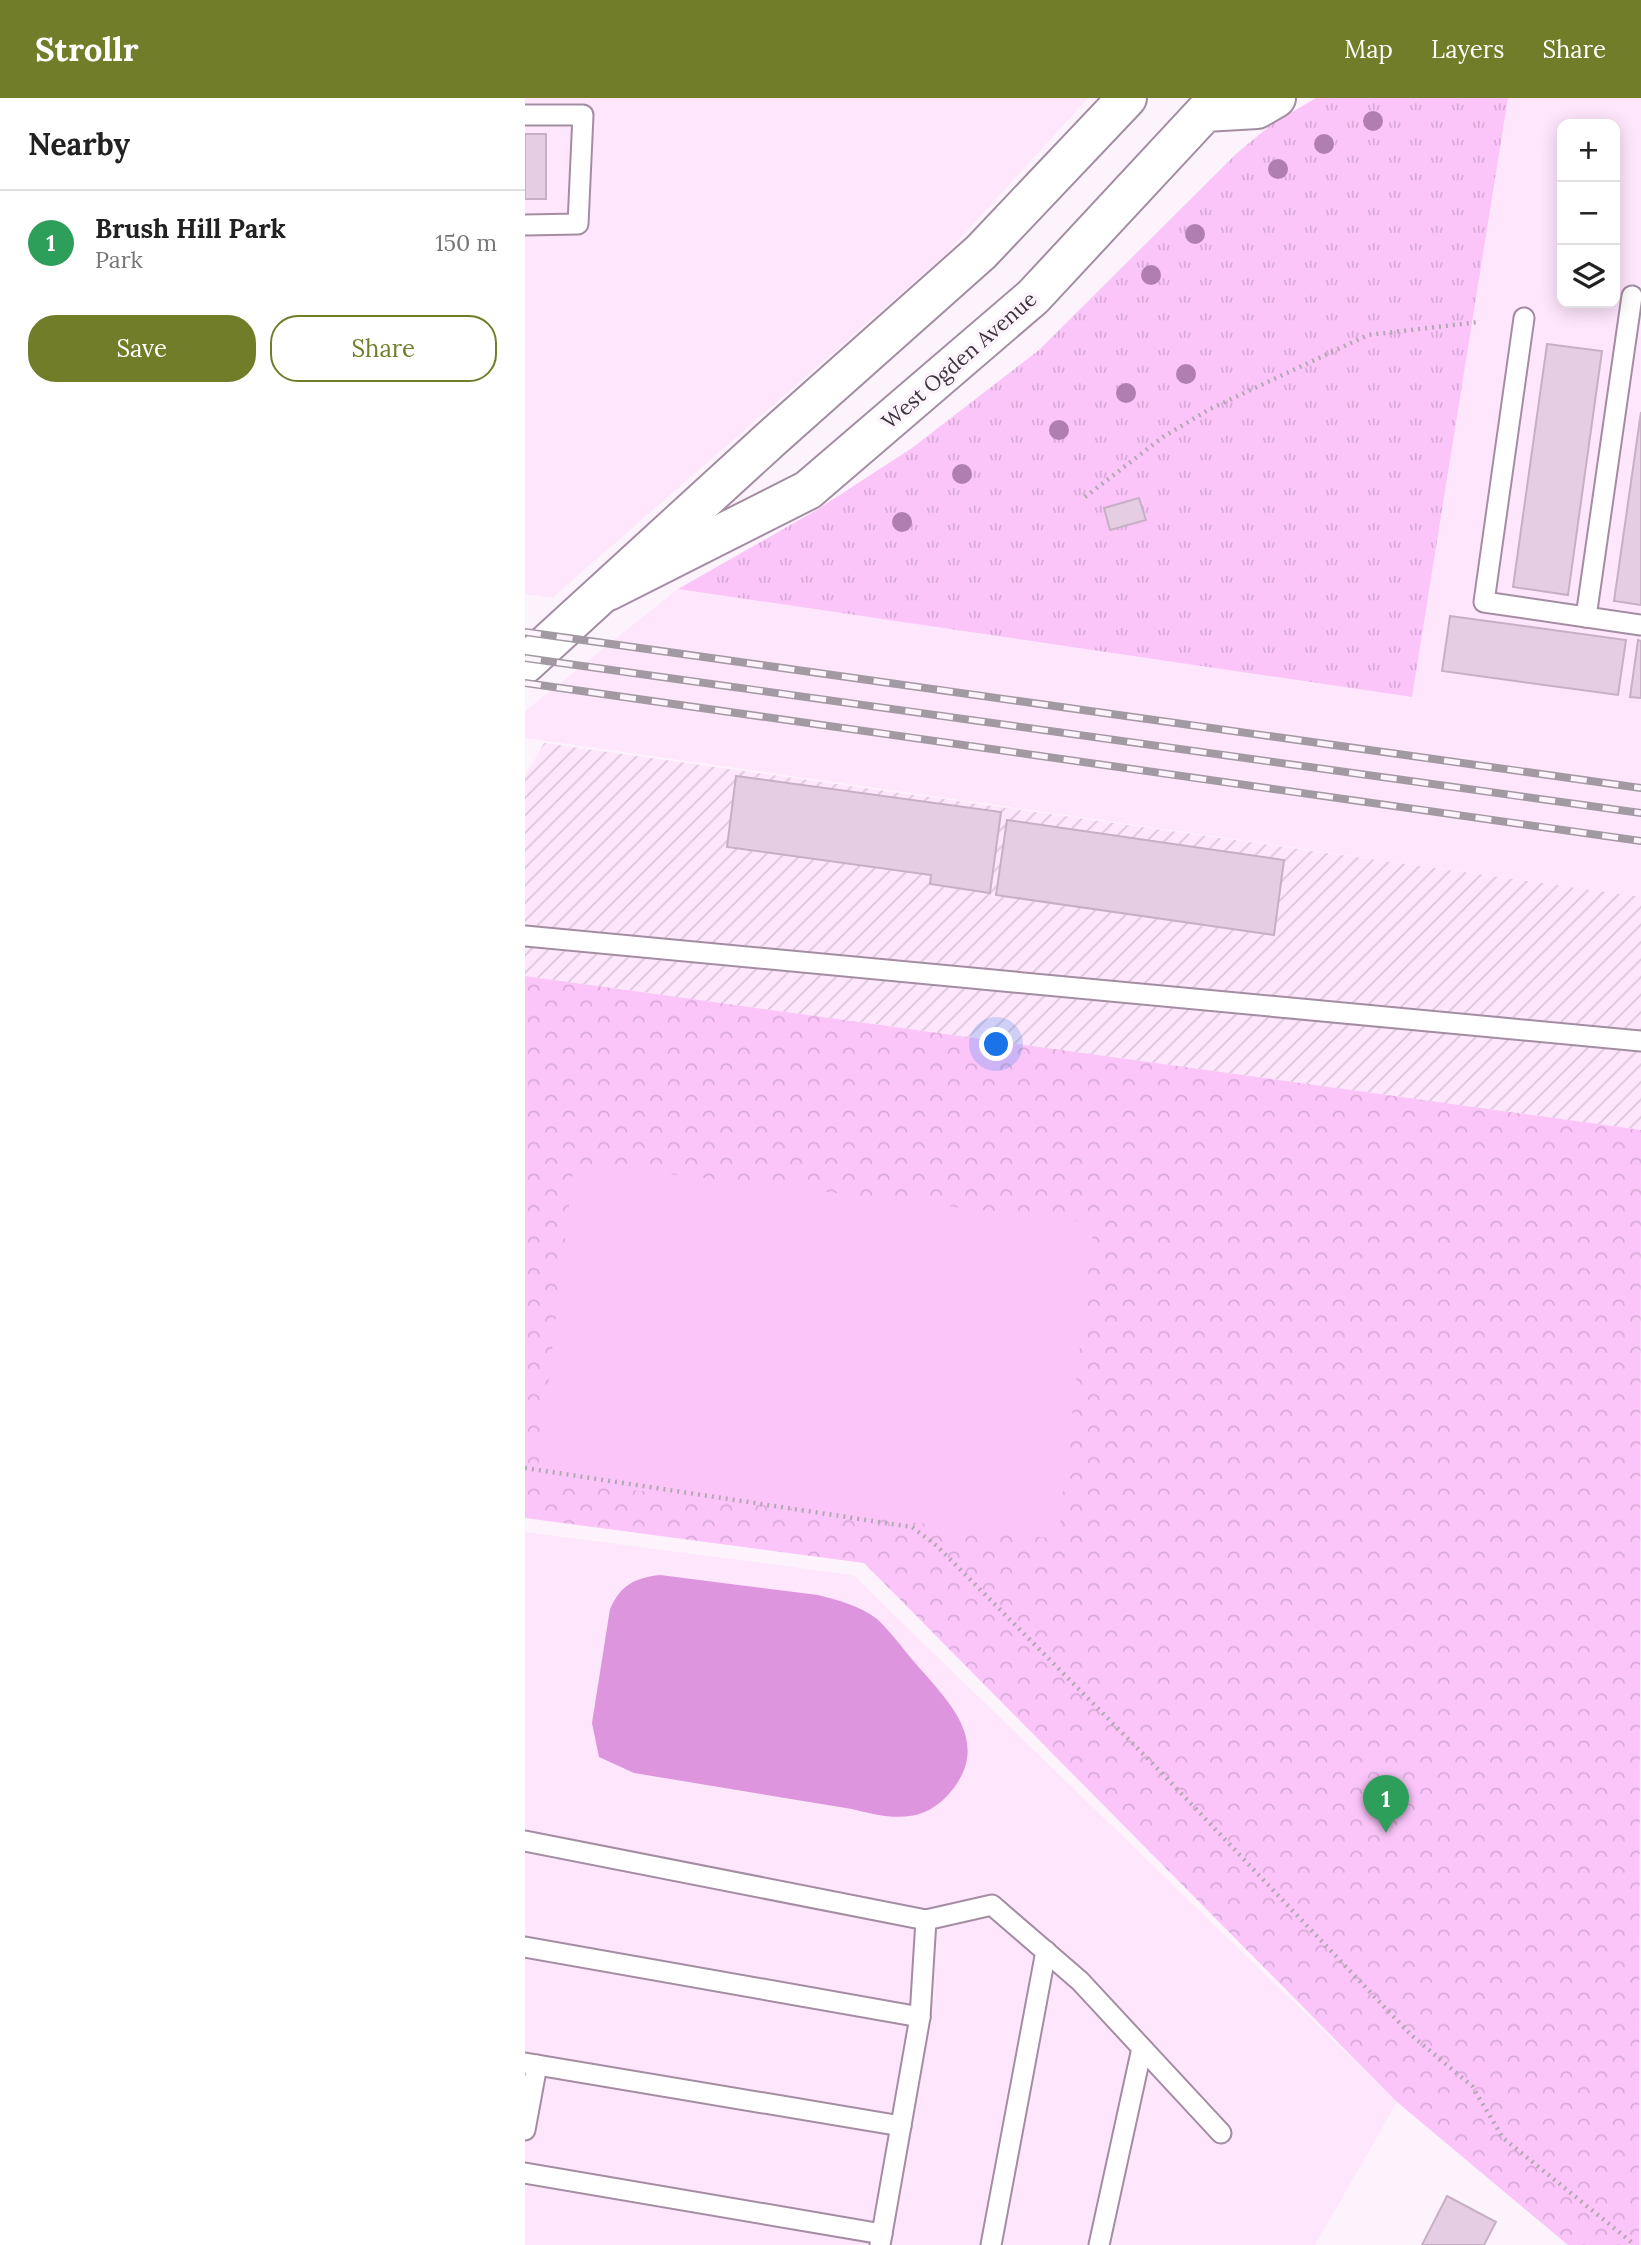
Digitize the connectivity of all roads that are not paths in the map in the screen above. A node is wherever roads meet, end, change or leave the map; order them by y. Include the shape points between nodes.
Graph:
1 (1127, 98) edge
2 (1276, 98) edge
3 (525, 115) edge
4 (525, 225) edge
5 (1632, 296) dead end
6 (1524, 318) dead end
7 (608, 591) junction
8 (1586, 617) junction
9 (1641, 625) edge
10 (525, 664) edge
11 (525, 936) edge
12 (1641, 1041) edge
13 (525, 1841) edge
14 (926, 1920) junction
15 (525, 1947) edge
16 (1046, 1951) junction
17 (920, 2017) junction
18 (1142, 2048) junction
19 (531, 2064) edge
20 (901, 2126) junction
21 (525, 2130) edge
22 (1221, 2133) dead end
23 (525, 2173) edge
24 (881, 2239) edge
25 (991, 2245) edge
26 (1099, 2245) edge

1 - 7 main road, West Ogden Avenue via 982,252
2 - 7 main road, West Ogden Avenue via 1257,109 1205,112 1033,298 808,490
3 - 4 lane via 583,115 578,224
5 - 8 lane
6 - 8 lane via 1484,603
7 - 10 main road, West Ogden Avenue
8 - 9 lane
11 - 12 lane
13 - 14 lane
14 - 16 lane via 992,1905
14 - 17 lane
15 - 17 lane
16 - 18 lane
16 - 25 lane
17 - 20 lane
18 - 22 lane
18 - 26 lane
19 - 20 lane
19 - 21 lane
20 - 24 lane
23 - 24 lane

